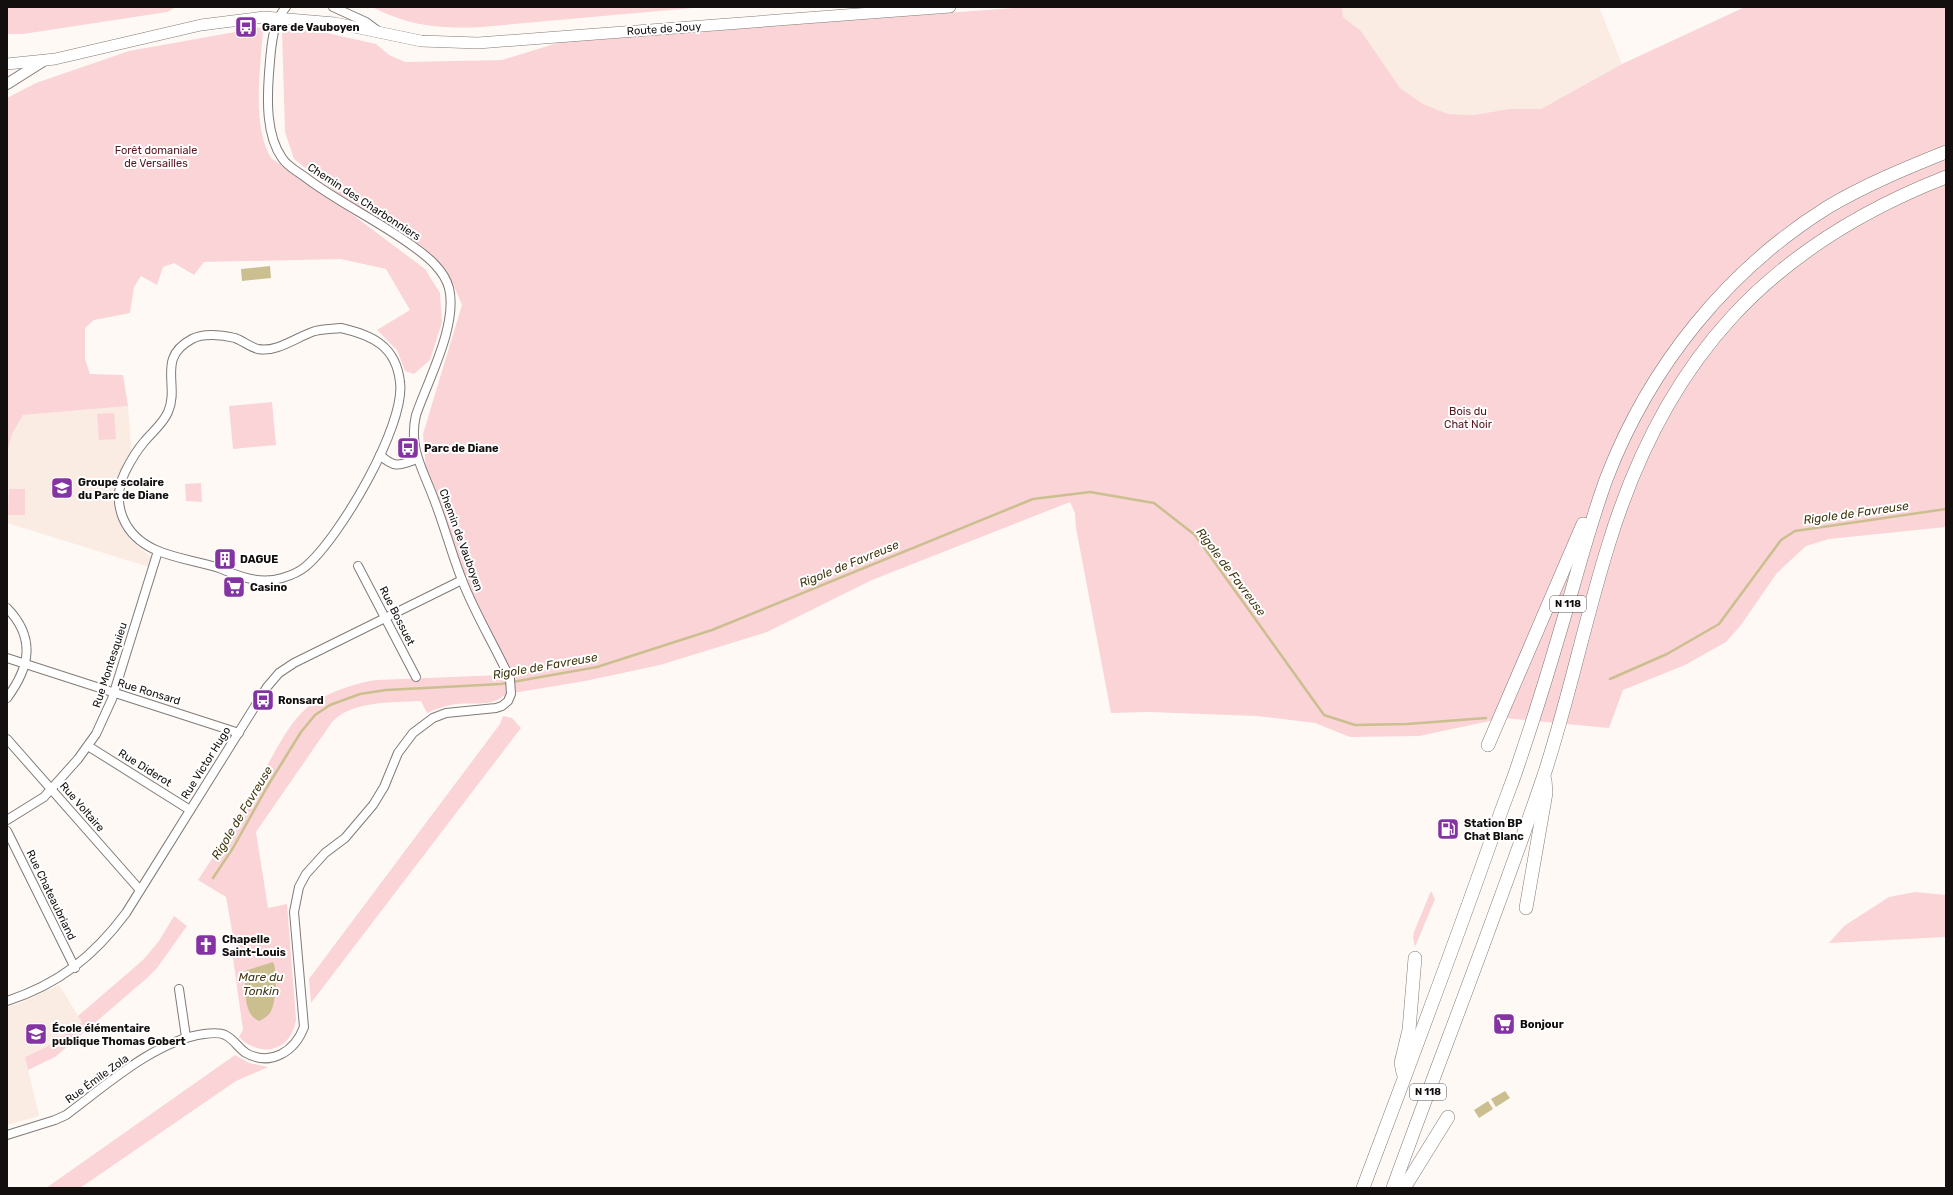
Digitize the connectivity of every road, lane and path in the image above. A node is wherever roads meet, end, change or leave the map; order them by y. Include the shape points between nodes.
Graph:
1 (286, 7) edge
2 (333, 7) edge
3 (950, 7) edge
4 (279, 18) junction
5 (378, 32) junction
6 (45, 60) junction
7 (7, 64) edge
8 (7, 84) edge
9 (1946, 152) edge
10 (1946, 177) edge
11 (380, 455) junction
12 (417, 459) junction
13 (427, 481) joint
14 (1599, 498) junction
15 (158, 551) junction
16 (358, 566) dead end
17 (462, 580) junction
18 (7, 608) edge
19 (386, 617) junction
20 (7, 658) edge
21 (24, 664) junction
22 (416, 677) dead end
23 (511, 687) joint
24 (114, 693) junction
25 (7, 698) edge
26 (238, 733) junction
27 (7, 739) edge
28 (1488, 745) dead end
29 (88, 746) junction
30 (1545, 772) junction
31 (51, 789) junction
32 (190, 810) junction
33 (7, 820) edge
34 (7, 831) edge
35 (140, 890) junction
36 (1526, 908) dead end
37 (1415, 958) dead end
38 (74, 968) junction
39 (179, 989) dead end
40 (7, 1001) edge
41 (186, 1038) junction
42 (1404, 1077) junction
43 (1448, 1117) dead end
44 (7, 1135) edge
45 (1363, 1188) edge
46 (1393, 1188) edge
47 (1404, 1188) edge

1 - 4 street, Chemin des Charbonniers
2 - 5 street, Route de Jouy via 366,22
3 - 5 main road, Route de Jouy via 478,43 421,41
4 - 5 main road, Route de Jouy via 328,22
4 - 6 main road, Route de Jouy via 247,18 208,23
4 - 12 street, Chemin des Charbonniers via 274,32 268,86 274,144 282,159 314,184 393,231 422,253 433,263 448,288 448,322 444,344 413,427
6 - 7 main road, Route de Jouy
6 - 8 street
9 - 14 highway, N 118 via 1877,181 1825,209 1777,243 1717,299 1694,325 1647,394 1619,447
10 - 30 highway, N 118 via 1860,216 1792,260 1741,307 1691,367 1654,428 1635,468 1618,515
11 - 12 street via 397,466
11 - 15 street via 352,509 305,567 297,572 272,580 254,579
11 - 15 street via 399,400 401,384 395,363 380,342 374,338 341,328 317,330 292,342 259,349 234,338 206,335 193,338 181,348 171,362 169,411 142,444 125,472 119,496 119,510 129,529 137,538
12 - 13 street, Chemin des Charbonniers
13 - 17 street, Chemin de Vauboyen
14 - 28 highway via 1587,514
14 - 42 highway, N 118 via 1518,764 1465,916
15 - 24 street, Rue Montesquieu
16 - 19 street, Rue Bossuet
17 - 19 street, Rue Victor Hugo
17 - 23 street, Chemin de Vauboyen
18 - 21 street via 23,629 27,647
19 - 22 street, Rue Bossuet
19 - 26 street, Rue Victor Hugo via 279,673 267,687
20 - 21 street, Rue Ronsard
21 - 24 street, Rue Ronsard
21 - 25 street
23 - 41 street, Rue Émile Zola via 505,704 496,708 446,713 422,724 398,753 384,787 373,805 345,838 325,853 306,874 294,912 304,1027 296,1044 279,1056 260,1058 245,1052 224,1035 215,1033
24 - 26 street, Rue Ronsard
24 - 29 street, Rue Montesquieu via 103,720
26 - 32 street, Rue Victor Hugo
27 - 31 street, Rue Voltaire
29 - 31 street, Rue Montesquieu
29 - 32 street, Rue Diderot
30 - 36 highway via 1546,793
30 - 46 highway, N 118
31 - 33 street, Rue Montesquieu via 30,807
31 - 35 street, Rue Voltaire
32 - 35 street, Rue Victor Hugo
34 - 38 street, Rue Chateaubriand
35 - 38 street, Rue Victor Hugo via 114,929
37 - 42 highway via 1409,1030 1401,1063
38 - 40 street, Rue Victor Hugo via 42,988
39 - 41 street
41 - 44 street, Rue Émile Zola via 153,1052 66,1115
42 - 45 highway, N 118
43 - 47 highway

